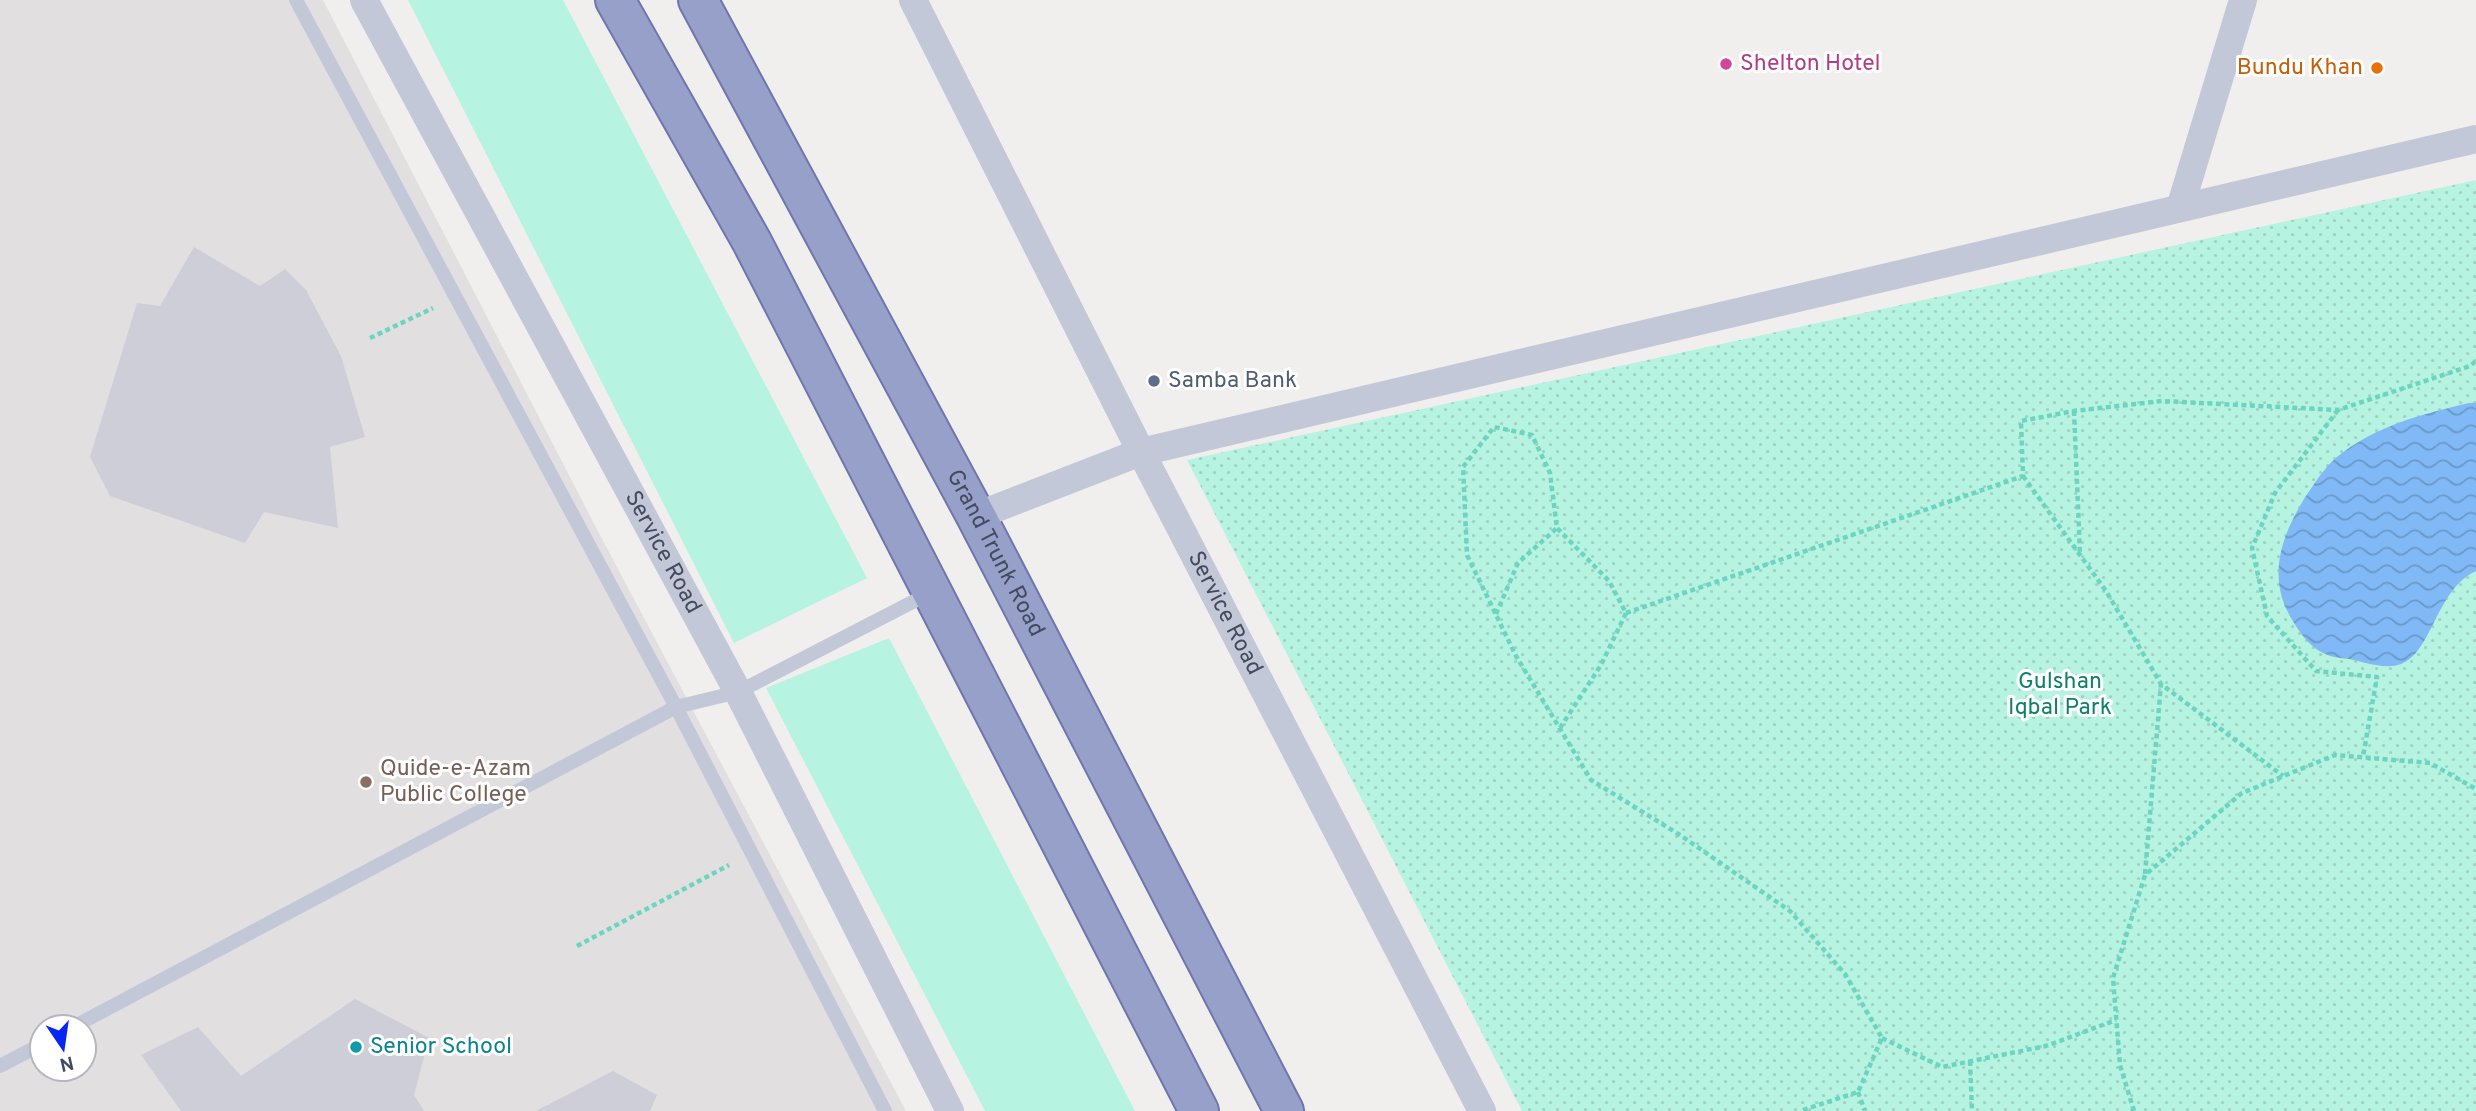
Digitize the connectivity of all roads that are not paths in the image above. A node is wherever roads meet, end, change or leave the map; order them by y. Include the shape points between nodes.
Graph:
1 (296, 0) edge
2 (364, 0) edge
3 (615, 0) edge
4 (698, 0) edge
5 (913, 0) edge
6 (2242, 0) edge
7 (2476, 139) edge
8 (2180, 208) junction
9 (1141, 452) junction
10 (976, 516) junction
11 (932, 593) junction
12 (737, 692) junction
13 (676, 707) junction
14 (98, 1014) edge
15 (28, 1051) edge
16 (0, 1066) edge
17 (885, 1111) edge
18 (950, 1111) edge
19 (1199, 1111) edge
20 (1284, 1111) edge
21 (1482, 1111) edge

1 - 13 lane
2 - 12 street, Service Road
3 - 11 highway via 752,242
4 - 10 highway, Grand Trunk Road
5 - 9 street, Service Road
6 - 8 street
7 - 8 street
8 - 9 street
9 - 10 street
9 - 21 street, Service Road
10 - 20 highway, Grand Trunk Road
11 - 12 lane
11 - 19 highway
12 - 13 lane
12 - 18 street, Service Road
13 - 14 lane
13 - 17 lane
15 - 16 lane

